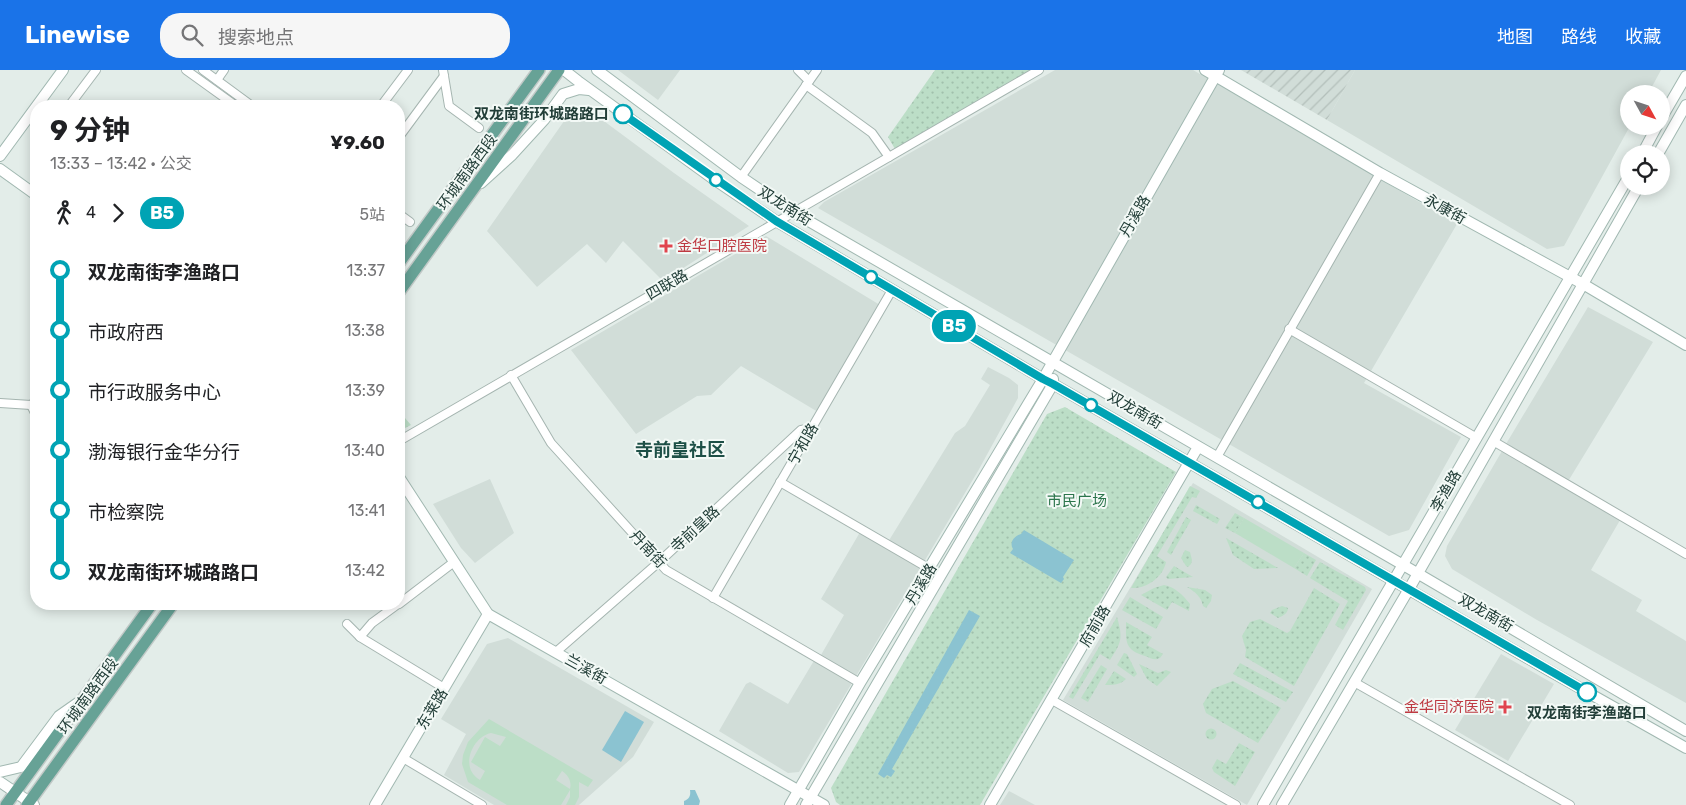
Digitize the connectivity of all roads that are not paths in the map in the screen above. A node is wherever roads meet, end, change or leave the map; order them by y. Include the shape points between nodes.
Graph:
1 (63, 70) edge
2 (96, 70) edge
3 (186, 70) edge
4 (203, 70) edge
5 (224, 70) edge
6 (408, 70) edge
7 (539, 70) edge
8 (559, 70) edge
9 (564, 70) edge
10 (597, 70) edge
11 (798, 70) edge
12 (817, 70) edge
13 (1039, 70) edge
14 (1205, 70) edge
15 (444, 73) edge
16 (1217, 73) edge
17 (1686, 76) edge
18 (217, 80) junction
19 (808, 83) junction
20 (591, 91) junction
21 (41, 100) edge
22 (74, 100) edge
23 (228, 100) edge
24 (244, 100) edge
25 (386, 100) edge
26 (1670, 104) edge
27 (1686, 104) edge
28 (30, 115) edge
29 (405, 128) edge
30 (479, 128) dead end
31 (1663, 145) edge
32 (0, 156) edge
33 (889, 157) junction
34 (0, 169) edge
35 (1380, 173) junction
36 (741, 177) junction
37 (30, 191) edge
38 (471, 192) junction
39 (1620, 192) edge
40 (1634, 195) edge
41 (793, 212) junction
42 (405, 218) edge
43 (776, 221) junction
44 (410, 222) dead end
45 (405, 255) edge
46 (1571, 278) junction
47 (405, 284) edge
48 (1583, 284) junction
49 (892, 290) junction
50 (1289, 329) junction
51 (1686, 345) edge
52 (1052, 363) junction
53 (511, 375) junction
54 (1043, 379) junction
55 (1053, 384) junction
56 (0, 403) edge
57 (30, 403) edge
58 (812, 428) junction
59 (405, 437) edge
60 (1477, 438) junction
61 (1493, 441) junction
62 (1198, 447) junction
63 (1217, 458) junction
64 (1190, 463) junction
65 (780, 482) junction
66 (405, 486) edge
67 (1686, 554) edge
68 (454, 562) junction
69 (659, 562) junction
70 (1403, 566) junction
71 (930, 569) junction
72 (1417, 573) junction
73 (1394, 580) junction
74 (1408, 589) junction
75 (713, 598) junction
76 (405, 599) edge
77 (148, 610) edge
78 (169, 610) edge
79 (390, 610) edge
80 (488, 614) junction
81 (346, 624) dead end
82 (360, 637) junction
83 (556, 652) junction
84 (1354, 682) junction
85 (860, 683) junction
86 (444, 688) junction
87 (82, 700) junction
88 (1052, 700) junction
89 (1686, 731) edge
90 (1686, 748) edge
91 (403, 758) junction
92 (0, 772) edge
93 (0, 782) edge
94 (799, 790) junction
95 (15, 792) junction
96 (808, 801) edge
97 (30, 804) edge
98 (6, 805) edge
99 (375, 805) edge
100 (482, 805) edge
101 (790, 805) edge
102 (824, 805) edge
103 (990, 805) edge
104 (1236, 805) edge
105 (1263, 805) edge
106 (1282, 805) edge
107 (1570, 805) edge

1 - 21 main road
2 - 22 street
3 - 23 street
4 - 18 street
5 - 18 street
6 - 25 street
7 - 45 main road, 环城南路西段
8 - 38 main road, 环城南路西段
9 - 20 main road, 双龙南街
10 - 36 main road, 双龙南街
11 - 19 street
12 - 19 street
13 - 33 street, 四联路
14 - 16 main road, 永康街
15 - 29 street
15 - 30 street via 449,106
16 - 35 main road, 永康街
16 - 52 main road, 丹溪路
17 - 26 main road
18 - 24 street
19 - 33 street via 872,133
19 - 36 street
20 - 38 main road via 563,94 512,155
20 - 43 main road, 双龙南街
27 - 31 main road
28 - 32 main road
33 - 41 street, 四联路
34 - 37 main road
35 - 46 main road, 永康街
35 - 50 street
36 - 41 main road, 双龙南街
38 - 47 main road, 环城南路西段
39 - 46 main road, 李渔路
40 - 48 main road, 李渔路
41 - 43 street, 四联路
41 - 52 main road, 双龙南街
42 - 44 street
43 - 49 main road, 双龙南街
43 - 53 street, 四联路
46 - 48 main road, 永康街
46 - 60 main road, 李渔路
48 - 51 main road, 永康街
48 - 61 main road, 李渔路
49 - 54 main road, 双龙南街
49 - 58 street, 宁和路
50 - 60 street
50 - 63 street
52 - 54 main road, 丹溪路
52 - 55 main road
52 - 62 main road, 双龙南街
53 - 59 street, 四联路
53 - 69 street, 丹南街 via 551,444
54 - 55 main road, 双龙南街
54 - 71 main road, 丹溪路
55 - 64 main road, 双龙南街
55 - 96 main road, 丹溪路
56 - 57 street
58 - 65 street, 宁和路
58 - 69 street, 寺前皇路 via 801,430
60 - 70 main road, 李渔路
61 - 67 street
61 - 72 main road, 李渔路
62 - 63 main road, 双龙南街
62 - 64 main road, 府前路
63 - 70 main road, 双龙南街
64 - 73 main road, 双龙南街
64 - 88 main road, 府前路
65 - 71 street
65 - 75 street, 宁和路
66 - 68 main road, 兰溪街
68 - 76 street
68 - 80 main road, 兰溪街
69 - 75 street, 丹南街 via 666,570
69 - 83 street, 寺前皇路
70 - 72 main road, 双龙南街
70 - 73 main road, 李渔路
71 - 85 main road, 丹溪路
72 - 74 main road, 李渔路
72 - 89 main road, 双龙南街
73 - 74 main road, 双龙南街
73 - 105 main road, 李渔路
74 - 84 main road, 李渔路
74 - 90 main road, 双龙南街
75 - 85 street, 丹南街
77 - 87 main road, 环城南路西段
78 - 97 main road, 环城南路西段
79 - 82 street via 372,623
80 - 83 main road, 兰溪街
80 - 86 main road, 东莱路
81 - 82 street
82 - 86 street
83 - 94 main road, 兰溪街
84 - 106 main road, 李渔路
84 - 107 street
85 - 94 main road, 丹溪路
86 - 91 main road, 东莱路
87 - 92 main road via 59,716 21,767
87 - 95 main road, 环城南路西段
88 - 103 main road, 府前路
88 - 104 street
91 - 99 main road, 东莱路
91 - 100 street
93 - 95 main road
94 - 96 main road, 兰溪街
94 - 101 main road, 丹溪路
95 - 97 main road
95 - 98 main road, 环城南路西段
96 - 102 main road, 兰溪街

